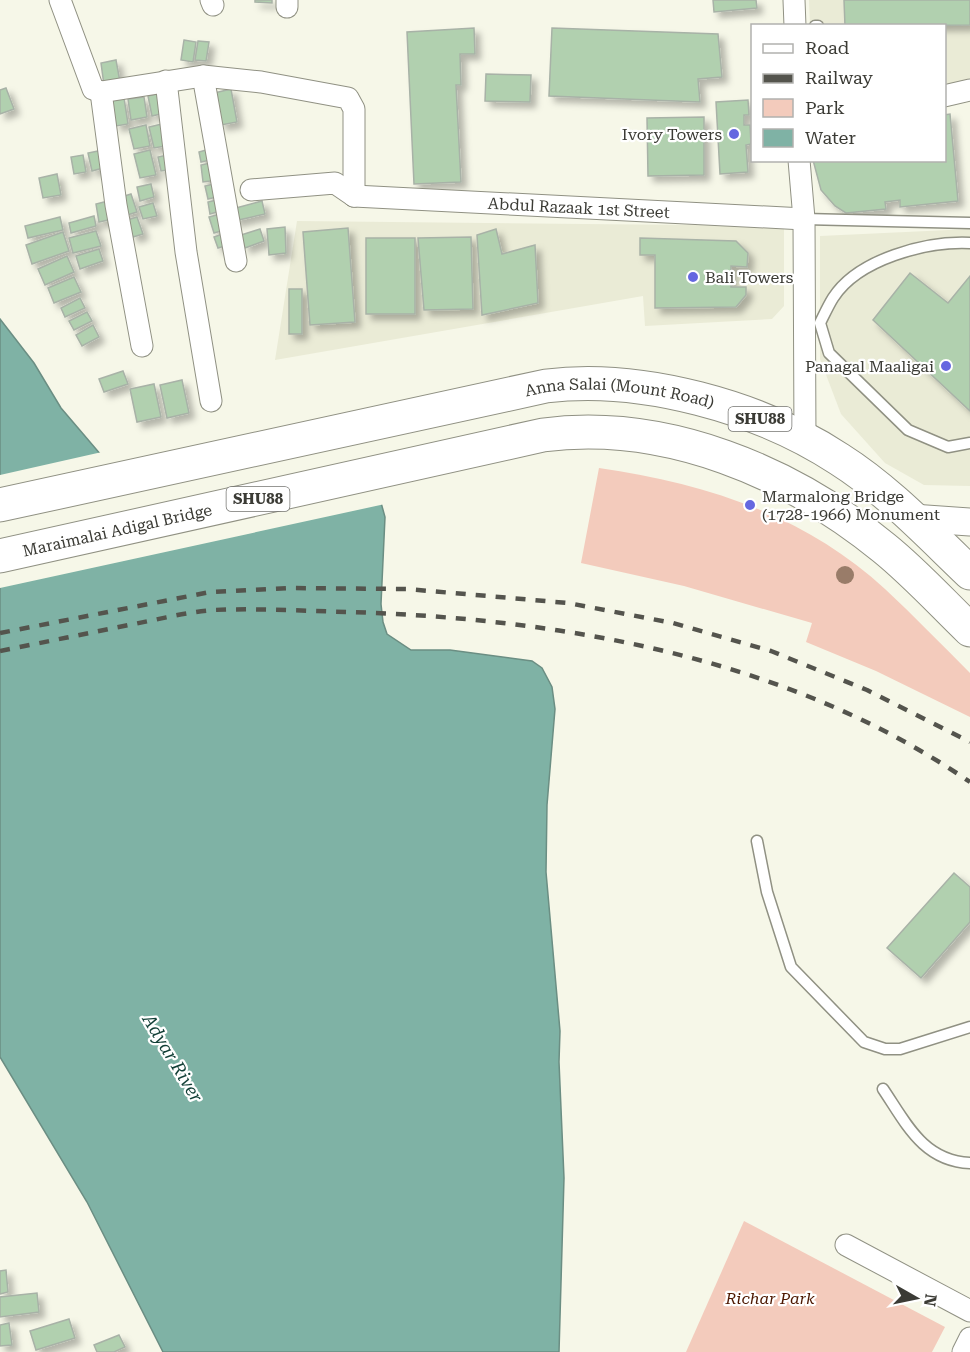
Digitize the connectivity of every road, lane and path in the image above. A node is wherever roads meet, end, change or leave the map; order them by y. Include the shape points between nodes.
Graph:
1 (60, 0) edge
2 (794, 0) edge
3 (795, 24) edge
4 (203, 76) junction
5 (166, 81) junction
6 (970, 90) edge
7 (101, 92) junction
8 (946, 96) edge
9 (799, 162) edge
10 (252, 190) dead end
11 (354, 196) junction
12 (804, 219) junction
13 (970, 222) edge
14 (970, 243) edge
15 (236, 261) dead end
16 (142, 346) dead end
17 (805, 349) junction
18 (829, 353) junction
19 (211, 401) dead end
20 (805, 439) junction
21 (515, 441) joint
22 (970, 443) edge
23 (0, 505) edge
24 (912, 518) junction
25 (970, 522) edge
26 (0, 556) edge
27 (970, 573) edge
28 (970, 630) edge
29 (758, 841) dead end
30 (970, 1027) edge
31 (883, 1089) dead end
32 (970, 1163) edge
33 (846, 1245) dead end
34 (970, 1311) edge
35 (970, 1338) edge
36 (963, 1352) edge

1 - 7 street via 93,89
2 - 3 street
4 - 5 street
4 - 11 street via 348,98 354,109
4 - 15 street
5 - 7 street
5 - 19 street via 186,252
6 - 8 street
7 - 16 street via 116,205
9 - 12 street
10 - 11 street via 335,183
11 - 12 street, Abdul Razaak 1st Street
12 - 13 lane
12 - 17 street
14 - 18 lane via 902,252 856,274 833,297 820,323
17 - 18 lane
17 - 20 street
18 - 22 lane via 908,430 948,447
20 - 23 main road, Anna Salai (Mount Road) / SHU88 via 757,417 664,392 569,383
20 - 24 main road, Anna Salai (Mount Road) / SHU88 via 840,459
21 - 26 main road, Maraimalai Adigal Bridge / SHU88
21 - 28 main road, Anna Salai (Mount Road) / SHU88 via 562,432 635,435 697,448 748,466 794,487 877,543
24 - 25 street
24 - 27 main road, Anna Salai (Mount Road) / SHU88
29 - 30 lane via 767,892 791,967 864,1042 900,1049
31 - 32 lane via 925,1148
33 - 34 street
35 - 36 street

